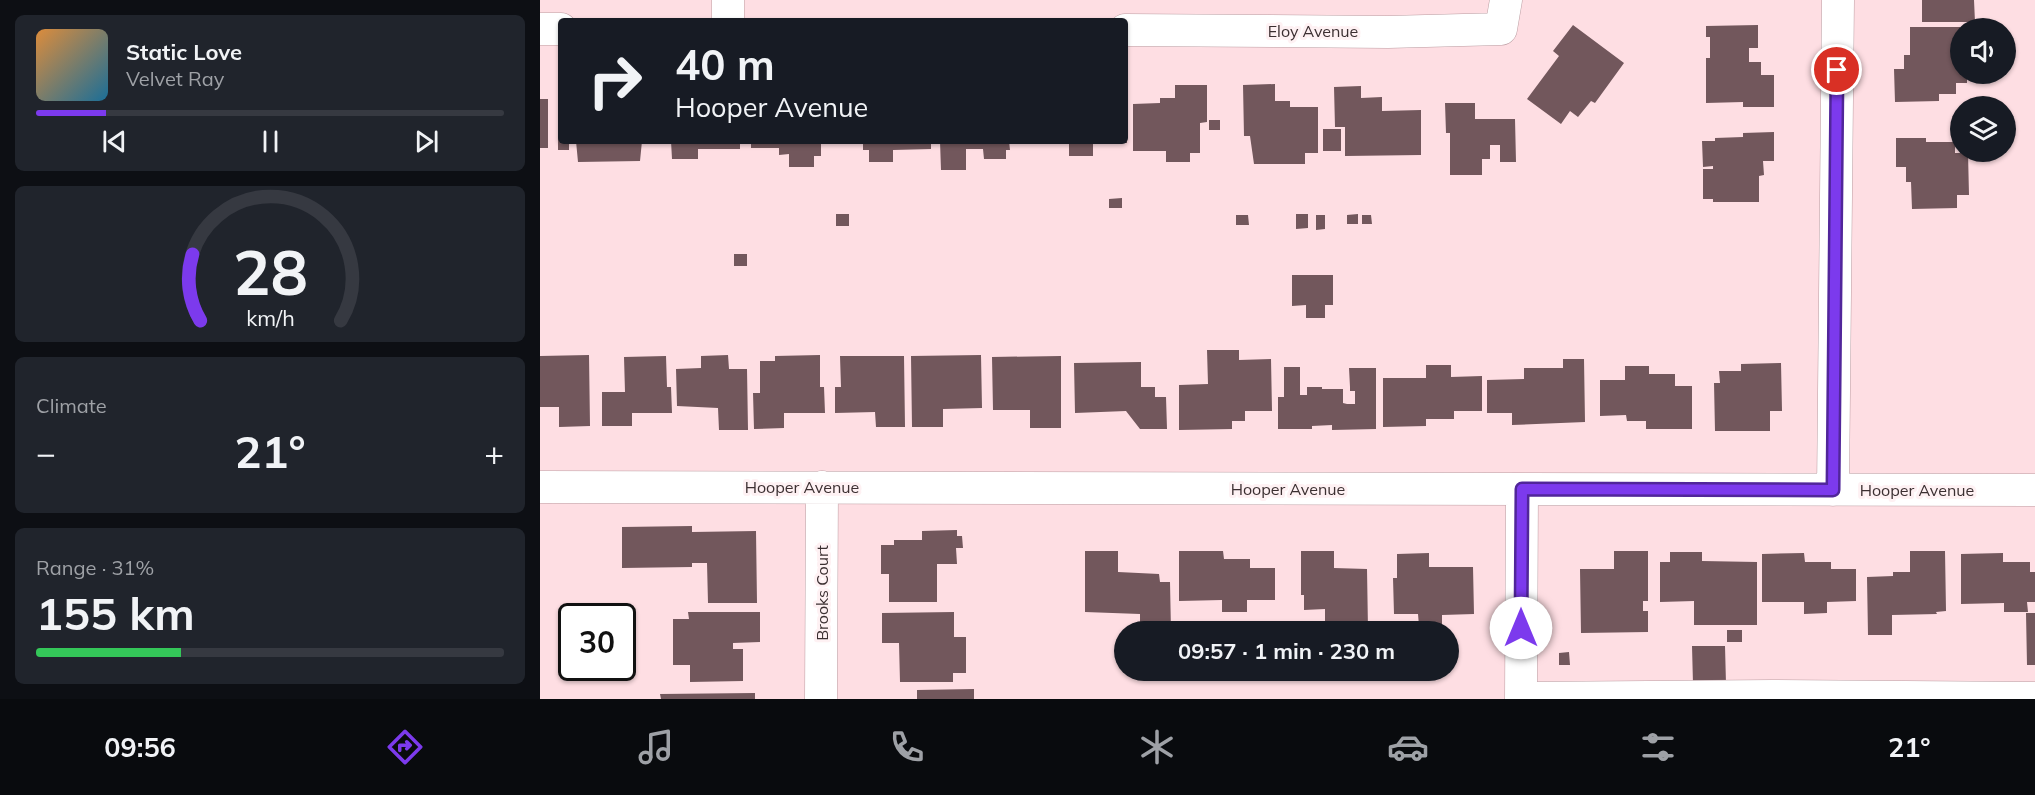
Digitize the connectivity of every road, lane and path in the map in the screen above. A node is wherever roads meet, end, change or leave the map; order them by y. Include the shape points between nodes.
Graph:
1 (728, 0) edge
2 (1838, 0) edge
3 (1504, 15) edge
4 (728, 18) edge
5 (540, 29) edge
6 (558, 29) edge
7 (1128, 30) edge
8 (540, 487) edge
9 (822, 488) junction
10 (1522, 489) junction
11 (1833, 490) junction
12 (2035, 490) edge
13 (1521, 698) edge
14 (2035, 698) edge
15 (821, 699) edge

1 - 4 street
2 - 11 street
3 - 7 street, Eloy Avenue via 1388,32
5 - 6 street
8 - 9 street, Hooper Avenue
9 - 10 street, Hooper Avenue
9 - 15 street, Brooks Court
10 - 11 street, Hooper Avenue
10 - 13 street
11 - 12 street, Hooper Avenue
13 - 14 street

